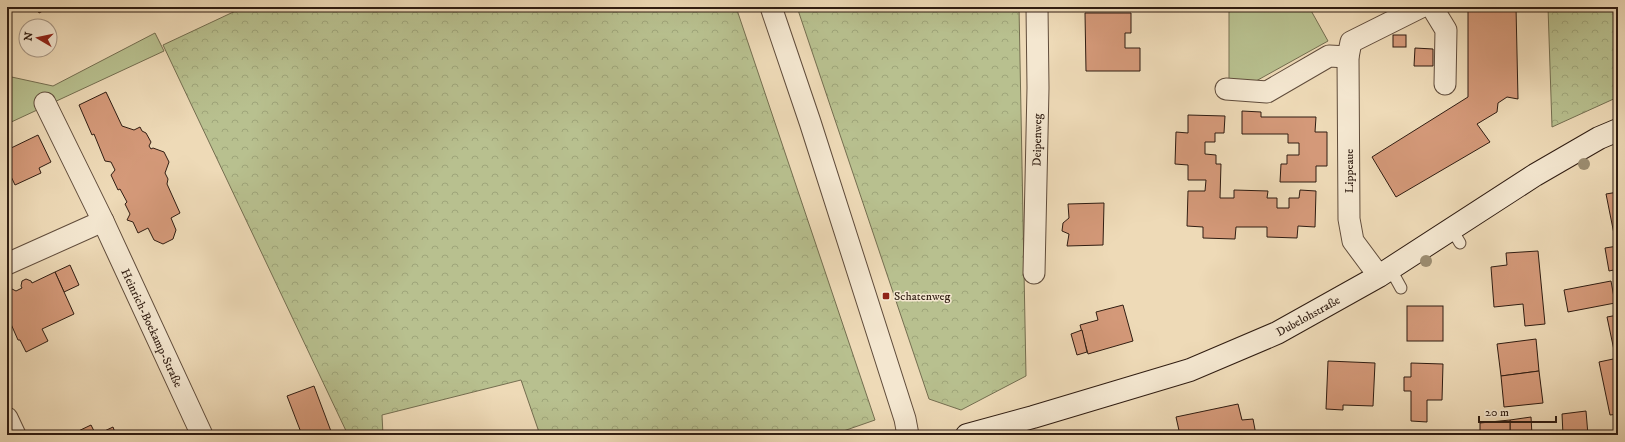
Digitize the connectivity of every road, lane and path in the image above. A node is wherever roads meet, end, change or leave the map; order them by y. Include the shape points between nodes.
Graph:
1 (771, 7) edge
2 (1037, 7) edge
3 (1421, 7) edge
4 (1432, 7) edge
5 (1348, 57) junction
6 (1445, 84) dead end
7 (1226, 89) dead end
8 (45, 103) dead end
9 (1618, 130) edge
10 (103, 221) junction
11 (7, 264) edge
12 (1384, 272) junction
13 (1034, 273) dead end
14 (1401, 288) dead end
15 (7, 418) edge
16 (15, 435) edge
17 (202, 435) edge
18 (908, 435) edge
19 (967, 435) edge

1 - 18 street via 810,122
2 - 13 street, Deipenweg
3 - 5 street, Lippeaue via 1351,42
4 - 6 street via 1446,30
5 - 7 street via 1329,56 1267,92
5 - 12 street, Lippeaue via 1349,219 1354,241
8 - 10 street, Heinrich-Boekamp-Straße
9 - 12 main road, Dubelohstraße via 1599,138 1535,175 1456,235
10 - 11 street
10 - 17 street, Heinrich-Boekamp-Straße
12 - 14 lane
12 - 19 main road, Dubelohstraße via 1277,333 1190,370
15 - 16 street

